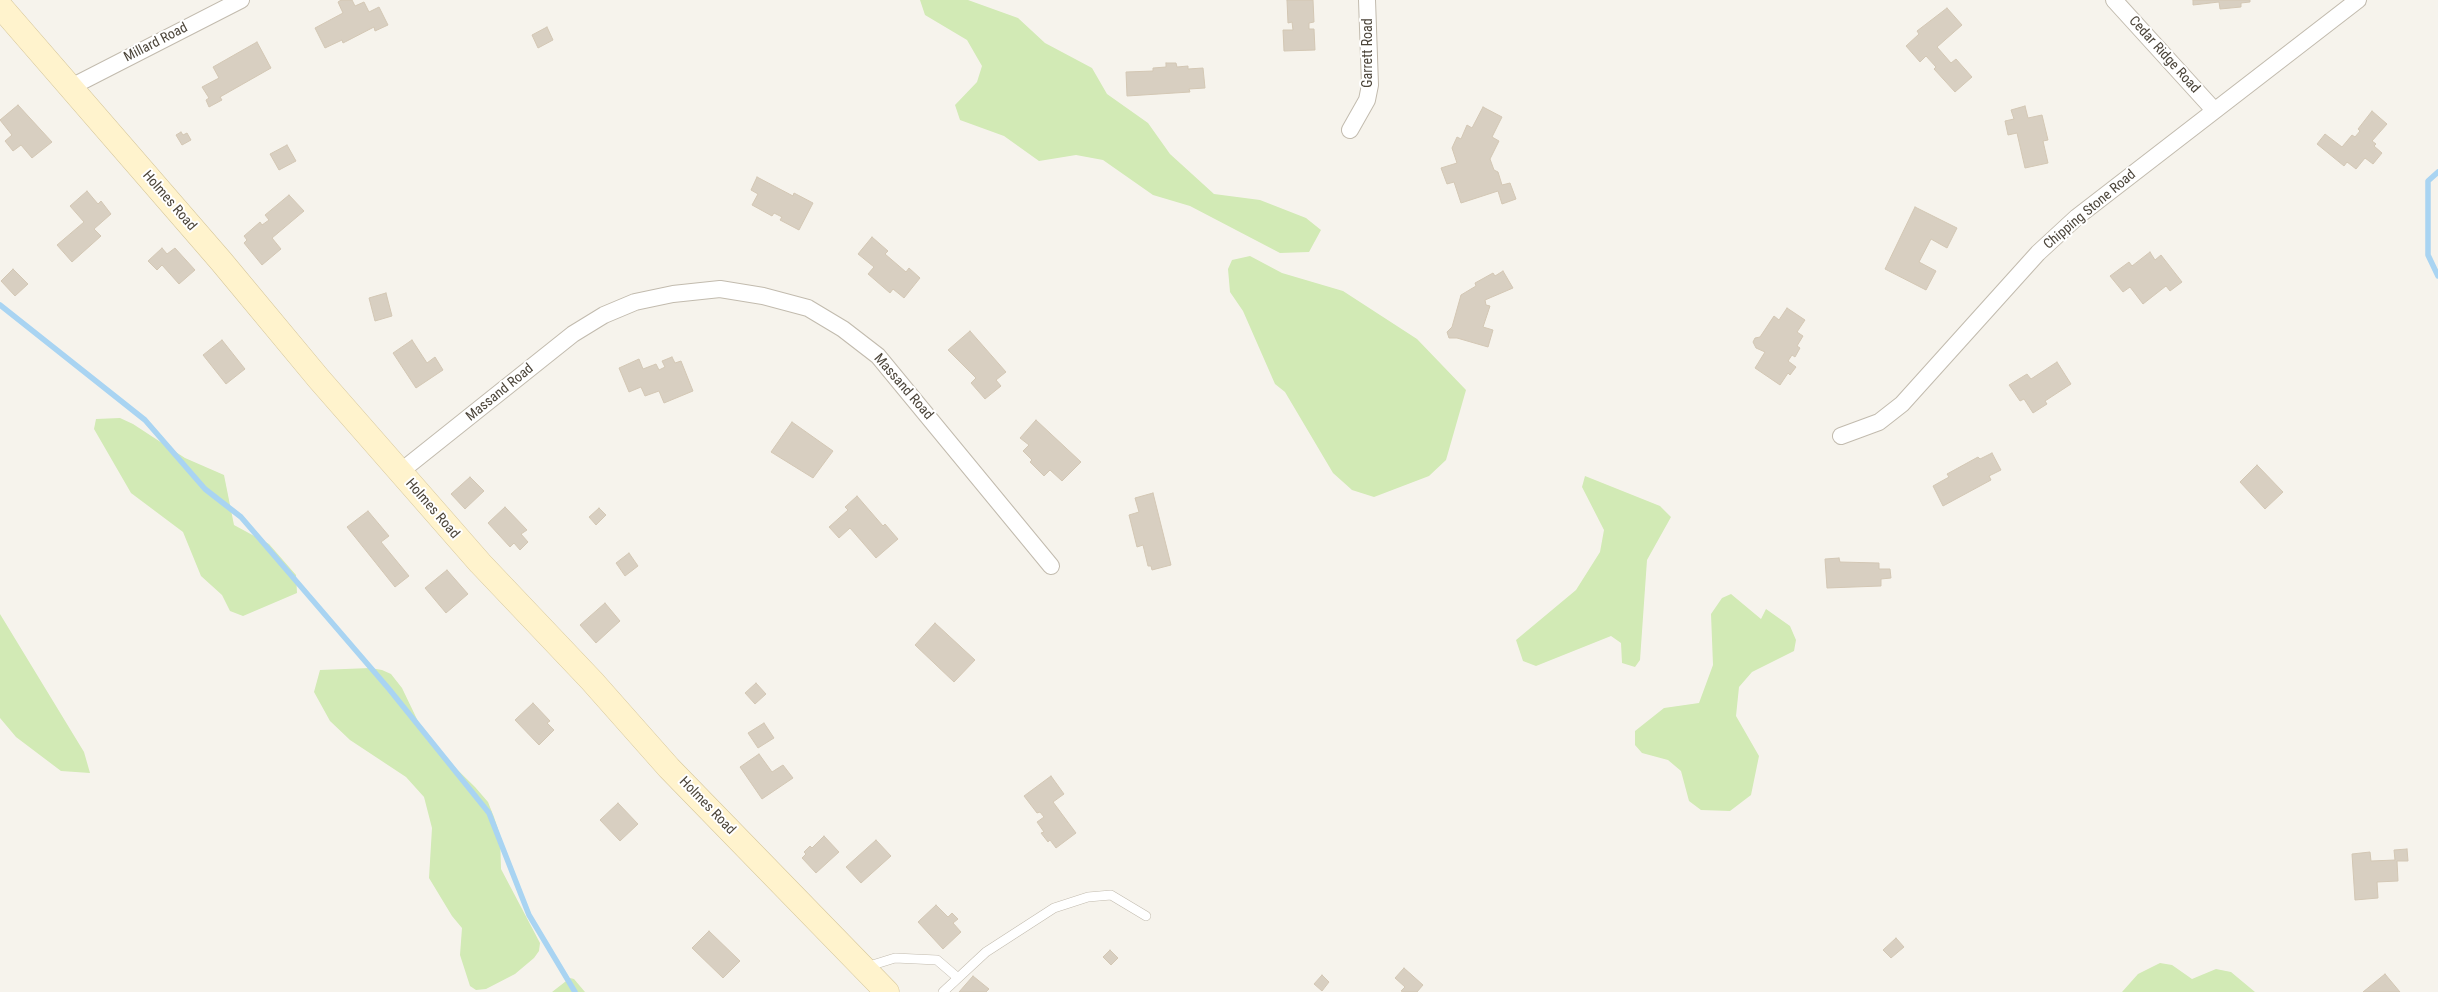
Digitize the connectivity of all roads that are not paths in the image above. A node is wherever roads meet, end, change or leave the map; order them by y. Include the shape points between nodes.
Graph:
1 (241, 0) edge
2 (1367, 0) edge
3 (2114, 0) edge
4 (2358, 0) edge
5 (0, 6) edge
6 (71, 87) junction
7 (2214, 110) junction
8 (1350, 130) dead end
9 (1841, 436) dead end
10 (400, 472) junction
11 (1051, 566) dead end
12 (1146, 916) dead end
13 (863, 968) junction
14 (958, 978) junction
15 (886, 992) edge
16 (943, 992) edge

1 - 6 street, Millard Road
2 - 8 street, Garrett Road via 1370,85 1367,100
3 - 7 street, Cedar Ridge Road
4 - 7 street, Chipping Stone Road
5 - 6 street, Holmes Road
6 - 10 street, Holmes Road
7 - 9 street, Chipping Stone Road via 2057,235 1902,404 1879,422
10 - 11 street, Massand Road via 573,334 604,315 635,302 720,289 808,308 878,356
10 - 13 street, Holmes Road via 669,768
12 - 14 lane via 1111,895 1088,897 1054,908 986,952
13 - 14 lane via 895,958 937,960
13 - 15 street, Holmes Road
14 - 16 lane

